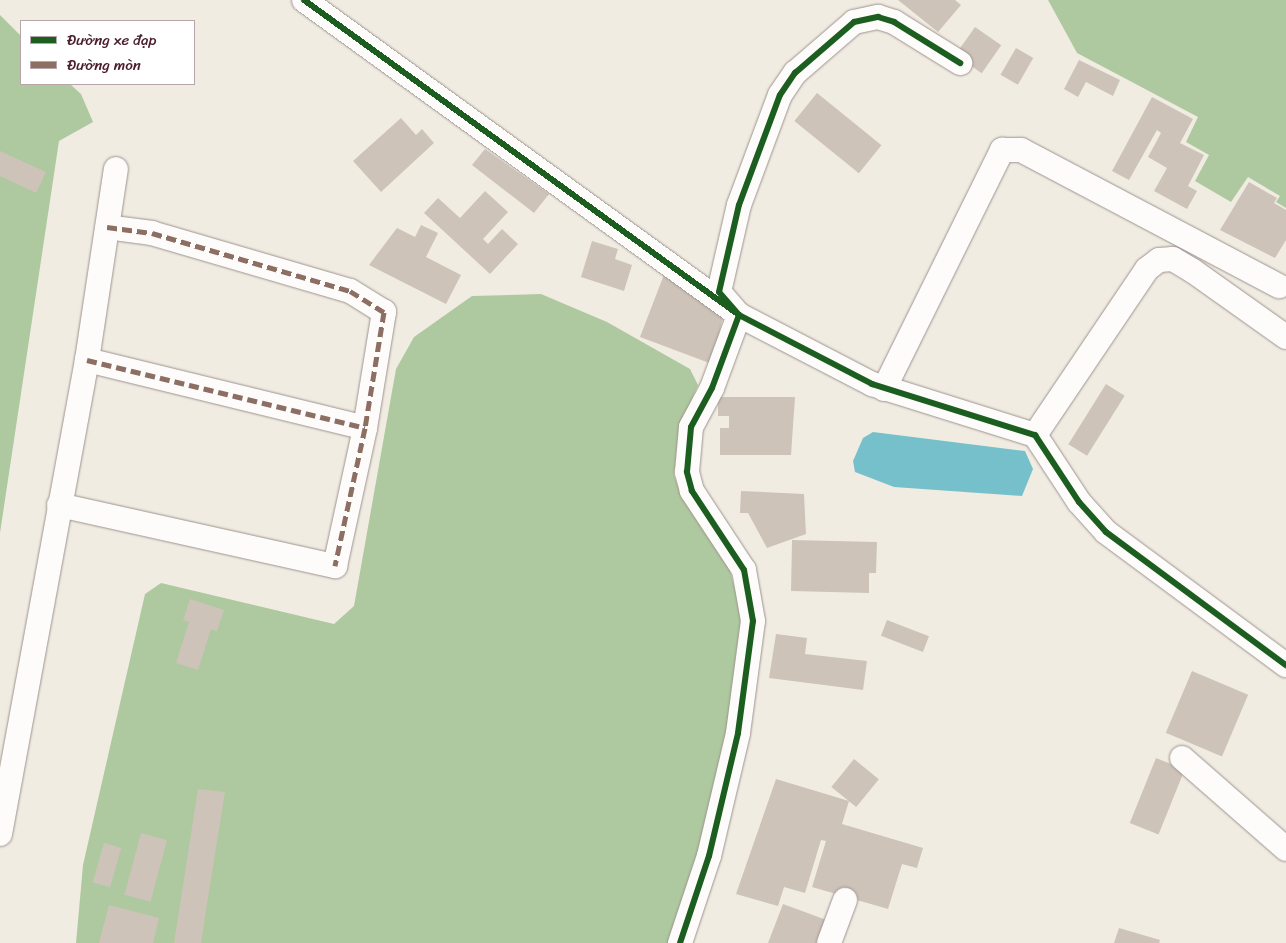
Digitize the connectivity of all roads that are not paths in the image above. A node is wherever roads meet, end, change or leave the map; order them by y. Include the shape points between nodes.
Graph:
1 (304, 0) edge
2 (960, 63) dead end
3 (116, 169) dead end
4 (107, 227) junction
5 (1279, 286) dead end
6 (739, 315) junction
7 (1286, 336) edge
8 (87, 360) junction
9 (884, 389) junction
10 (365, 428) junction
11 (1035, 435) junction
12 (59, 505) junction
13 (1286, 664) edge
14 (1182, 758) dead end
15 (0, 834) edge
16 (1286, 849) edge
17 (845, 900) dead end
18 (680, 943) edge
19 (829, 943) edge

1 - 6 street
2 - 6 street via 894,22 866,17 854,22 796,74 769,118 739,205 719,292
3 - 4 street
4 - 8 street
4 - 10 street via 152,233 350,291 384,312
5 - 9 street via 1021,150 1002,150
6 - 9 street
6 - 18 street via 712,388 691,427 687,472 692,491 744,570 753,621 749,669 709,856
7 - 11 street via 1186,267 1172,259 1159,260 1147,269
8 - 10 street
8 - 12 street
9 - 11 street
10 - 12 street via 335,566
11 - 13 street via 1079,502 1106,532
12 - 15 street
14 - 16 street
17 - 19 street

